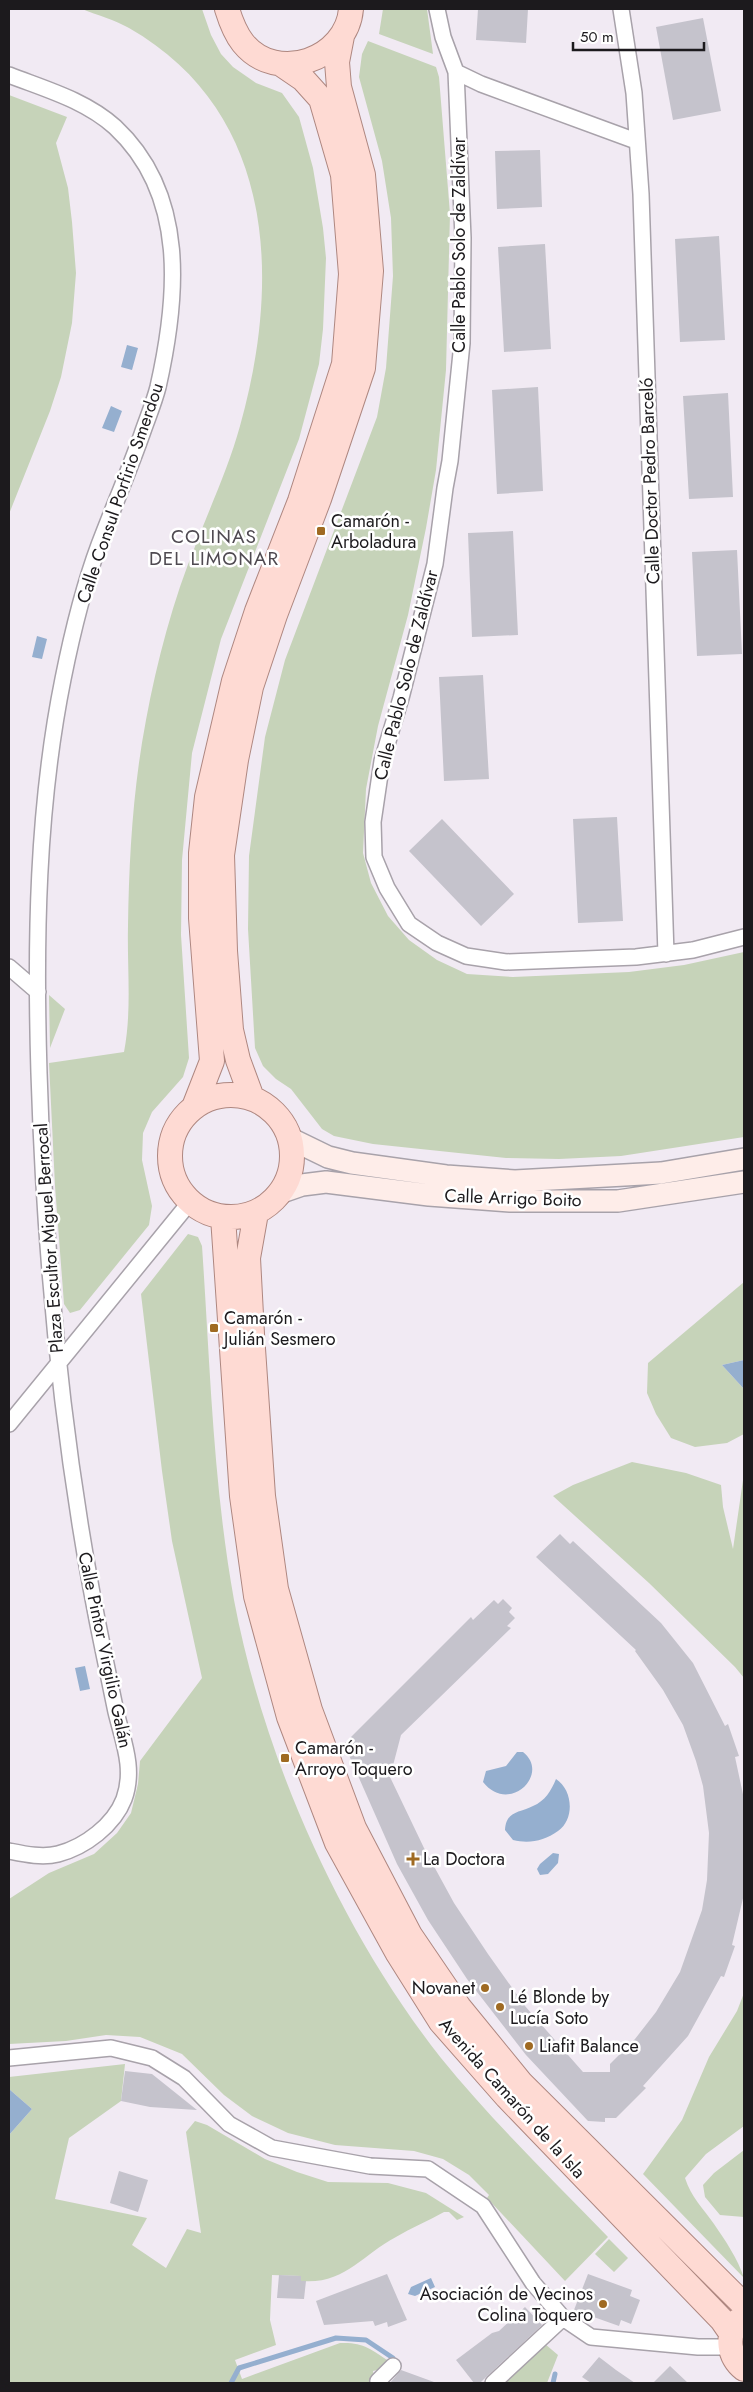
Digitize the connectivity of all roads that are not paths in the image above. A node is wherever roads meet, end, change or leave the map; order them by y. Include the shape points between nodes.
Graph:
1 (227, 9) edge
2 (351, 9) edge
3 (437, 9) edge
4 (621, 9) edge
5 (342, 36) junction
6 (281, 64) junction
7 (456, 72) junction
8 (9, 75) edge
9 (636, 140) junction
10 (744, 937) edge
11 (666, 954) junction
12 (9, 968) edge
13 (38, 992) junction
14 (252, 1098) junction
15 (194, 1107) junction
16 (291, 1139) junction
17 (744, 1159) edge
18 (744, 1182) edge
19 (282, 1192) junction
20 (190, 1202) junction
21 (256, 1213) junction
22 (223, 1217) junction
23 (58, 1365) junction
24 (9, 1424) edge
25 (9, 1851) edge
26 (9, 2058) edge
27 (744, 2305) edge
28 (563, 2318) junction
29 (735, 2332) edge
30 (393, 2366) dead end
31 (744, 2369) edge
32 (379, 2383) edge
33 (493, 2383) edge

1 - 6 main road via 233,28 244,45 261,57
2 - 5 main road
3 - 7 street, Calle Pablo Solo de Zaldívar via 442,37
4 - 9 street, Calle Doctor Pedro Barceló via 634,92
5 - 6 main road via 330,50 315,59
5 - 14 main road via 337,62 339,87 363,175 371,271 363,368 320,499 251,687 222,855 231,1030
6 - 15 main road via 303,79 321,99 343,175 351,274 344,364 300,501 257,611 234,681 207,797 201,853 201,918 212,1061
7 - 9 street
7 - 11 street, Calle Pablo Solo de Zaldívar via 463,238 462,343 450,461 435,564 382,761 373,822 374,857 387,888 409,924 437,943 466,956 506,962
8 - 13 street, Calle Consul Porfirio Smerdou via 58,93 113,125 150,172 169,222 172,249 171,308 158,390 98,548 66,665 52,736 40,851
9 - 11 street, Calle Doctor Pedro Barceló via 644,281
10 - 11 street, Calle Pablo Solo de Zaldívar
12 - 13 street
13 - 23 street, Plaza Escultor Miguel Berrocal via 42,1164
14 - 15 main road via 232,1094 212,1098
14 - 16 main road via 269,1107
15 - 20 main road via 179,1123 171,1143 170,1165 177,1185
16 - 17 main road, Calle Arrigo Boito via 328,1157 352,1163 446,1176 514,1181 661,1173
16 - 19 main road via 292,1166
18 - 19 main road, Calle Arrigo Boito via 618,1201 510,1202 326,1182
19 - 21 main road
20 - 22 main road
20 - 23 street, Plaza Escultor Miguel Berrocal
21 - 22 main road via 240,1218
21 - 27 main road, Avenida Camarón de la Isla via 248,1258 251,1325 262,1496 276,1589 310,1710 354,1828 410,1935 460,2007 521,2083
22 - 29 main road, Avenida Camarón de la Isla via 242,1496 256,1596 289,1717 337,1843 397,1952 441,2022 507,2097
23 - 24 street
23 - 25 street, Calle Pintor Virgilio Galán via 78,1516 129,1766 123,1802 104,1828 81,1844 56,1855
26 - 28 street via 111,2048 127,2051 152,2058 184,2078 230,2124 272,2148 370,2166 428,2168 483,2206 533,2282
28 - 29 street via 591,2338 680,2346
28 - 33 street
29 - 31 main road, Avenida Camarón de la Isla via 733,2356
30 - 32 street

